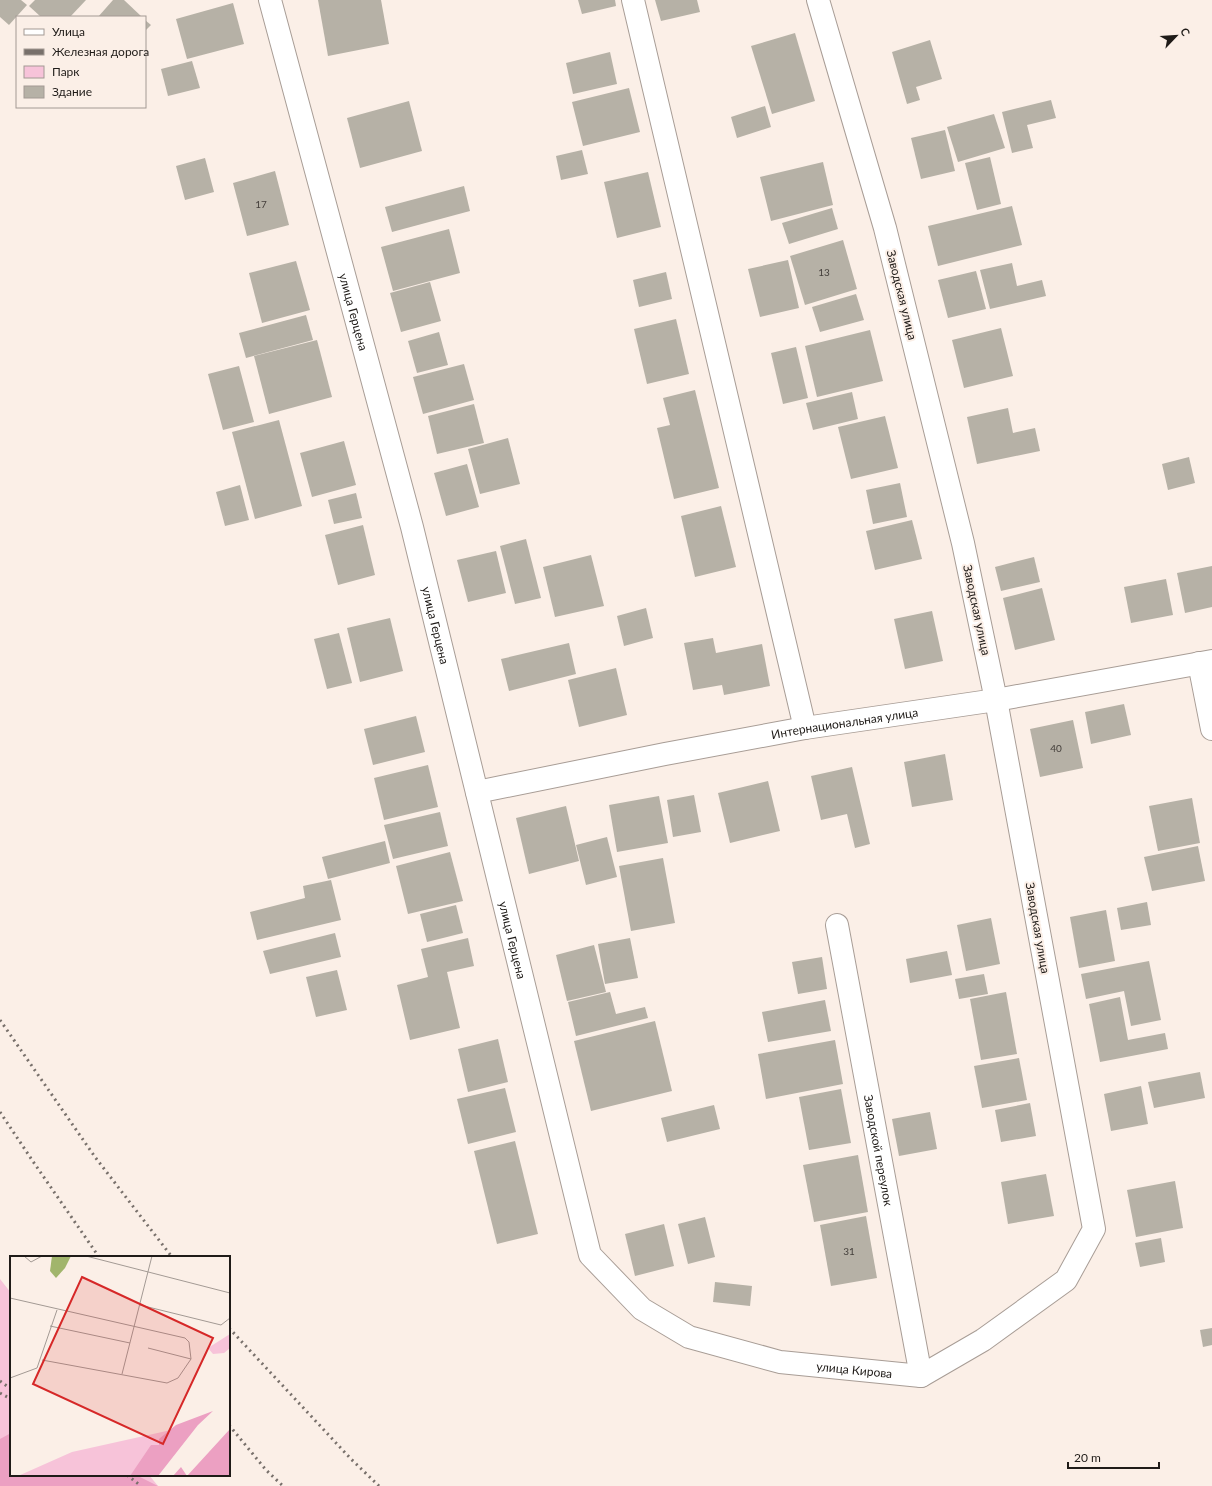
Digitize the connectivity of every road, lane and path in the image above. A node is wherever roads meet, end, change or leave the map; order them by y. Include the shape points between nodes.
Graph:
1 (270, 0) edge
2 (633, 0) edge
3 (818, 0) edge
4 (1206, 662) edge
5 (996, 700) junction
6 (805, 728) junction
7 (1212, 729) edge
8 (477, 792) junction
9 (837, 925) dead end
10 (590, 1254) joint
11 (921, 1376) junction

1 - 8 street, улица Герцена via 412,527
2 - 6 street
3 - 5 street, Заводская улица via 885,228 963,543
4 - 5 street, Интернациональная улица
4 - 7 street
5 - 6 street, Интернациональная улица
5 - 11 street, Заводская улица via 1094,1229 1066,1280 983,1340
6 - 8 street, Интернациональная улица
8 - 10 street, улица Герцена
9 - 11 street, Заводской переулок
10 - 11 street, улица Кирова via 642,1309 689,1337 780,1362

